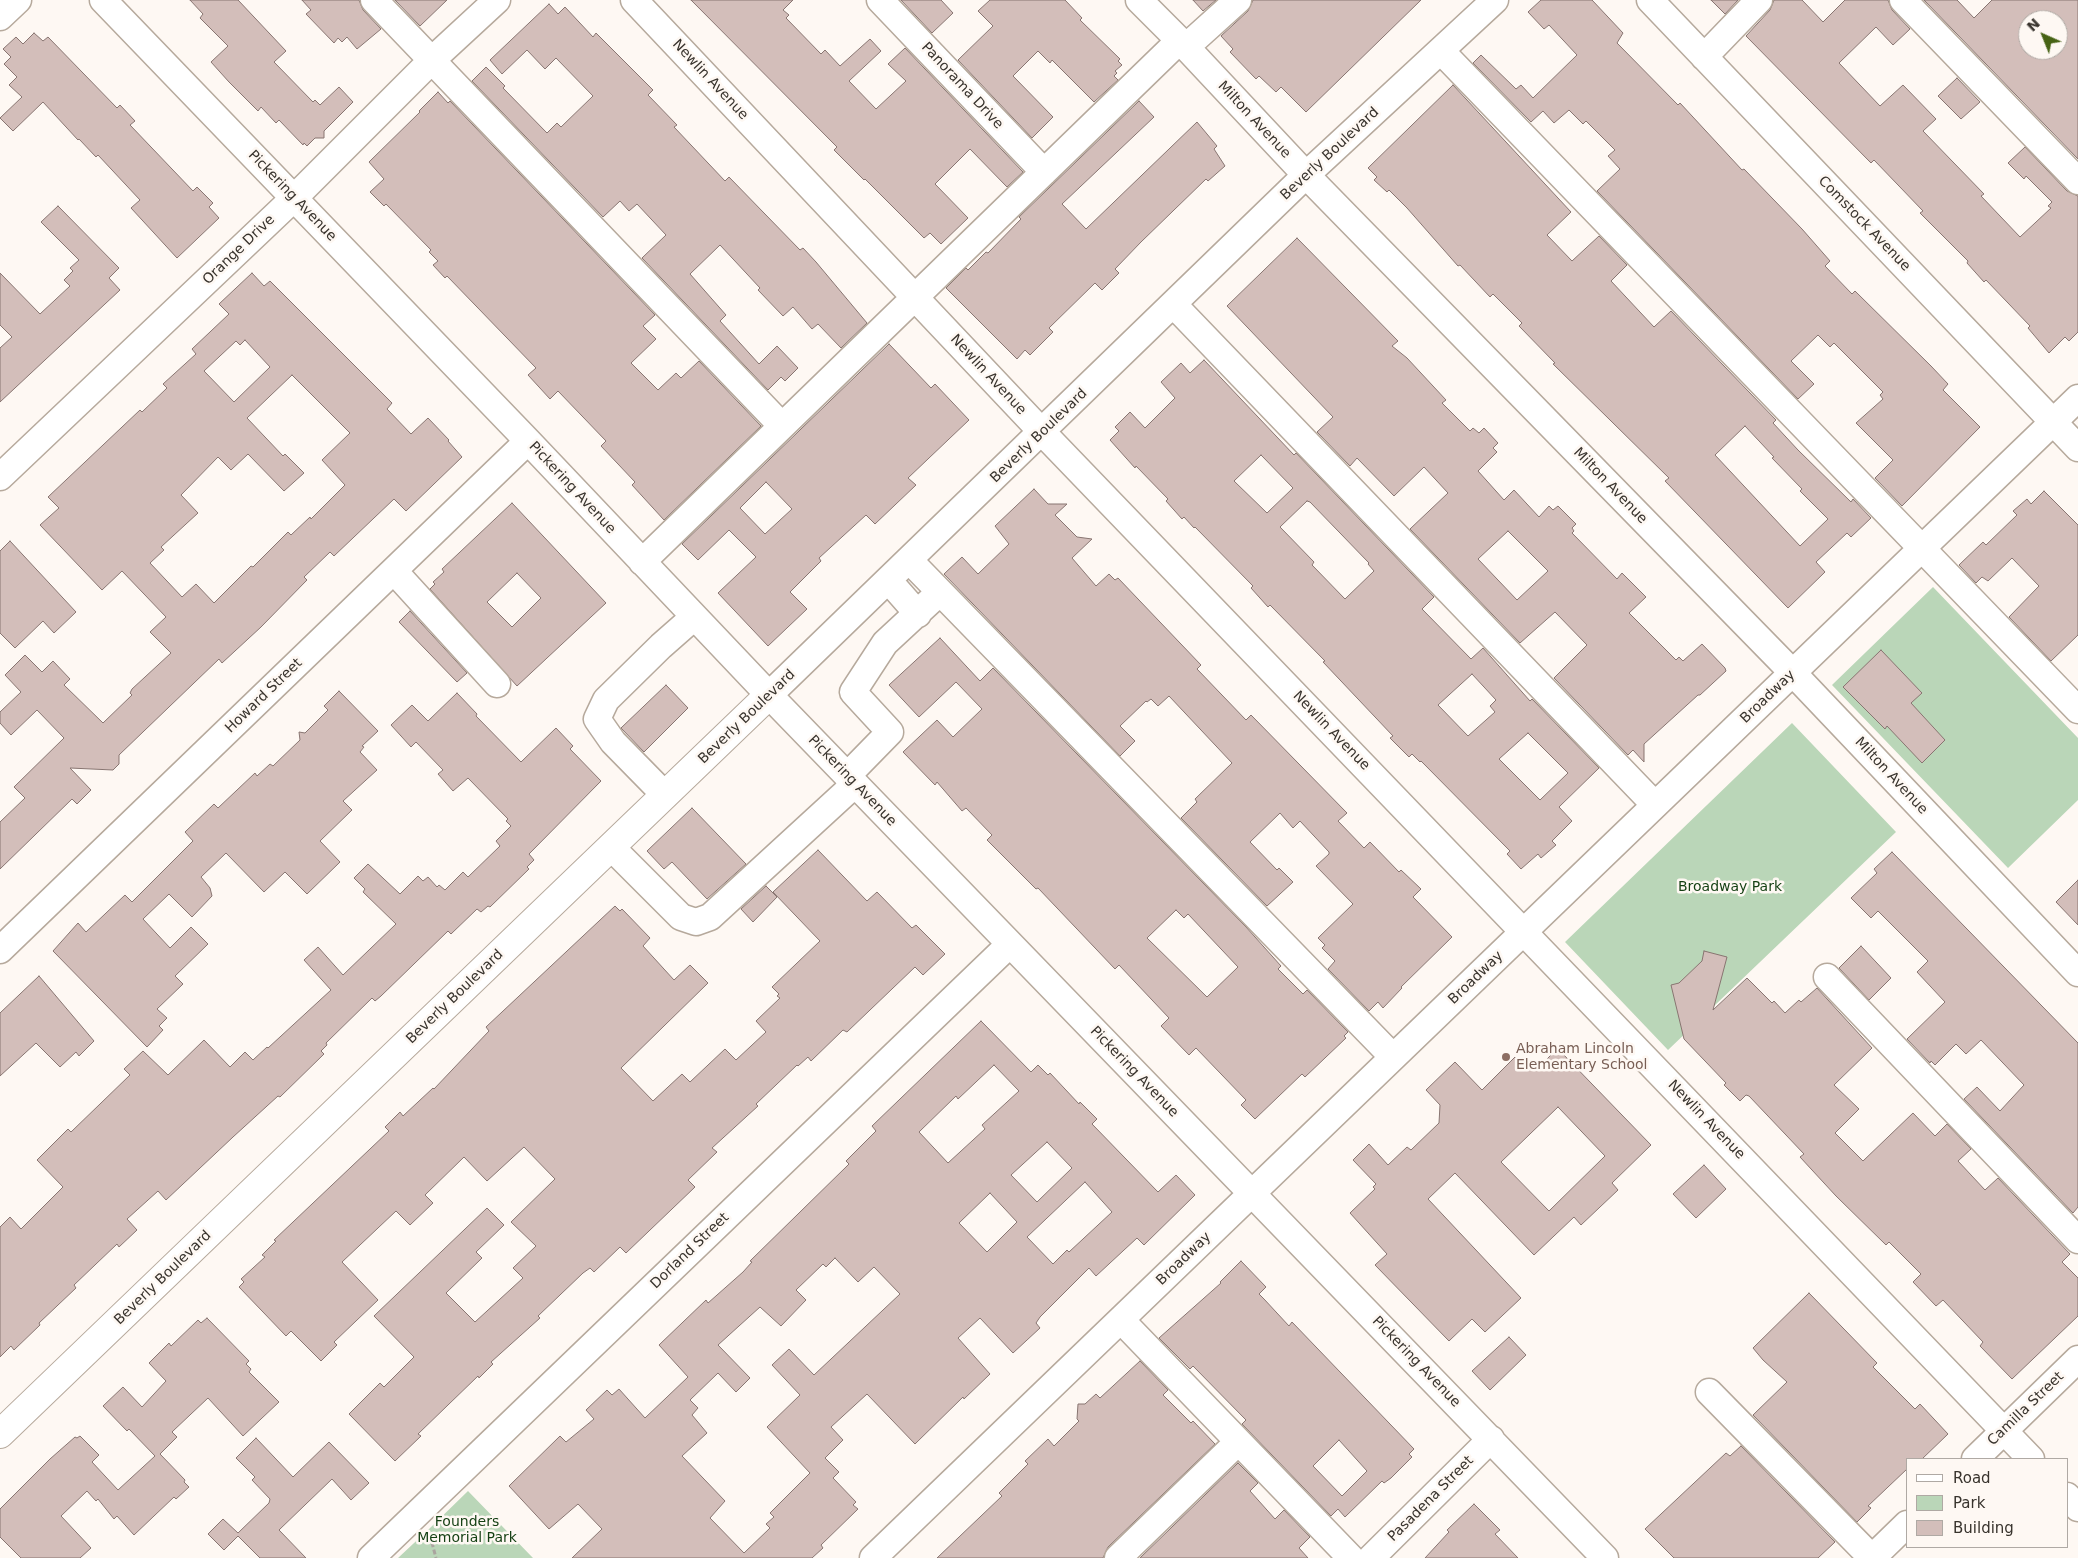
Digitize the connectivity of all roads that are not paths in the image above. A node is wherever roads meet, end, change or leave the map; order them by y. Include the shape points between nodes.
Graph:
1 (18, 0) edge
2 (103, 0) edge
3 (374, 0) edge
4 (497, 0) edge
5 (634, 0) edge
6 (880, 0) edge
7 (1139, 0) edge
8 (1238, 0) edge
9 (1495, 0) edge
10 (1650, 0) edge
11 (1759, 0) edge
12 (1903, 0) edge
13 (0, 17) edge
14 (1183, 44) junction
15 (1441, 51) junction
16 (1704, 57) junction
17 (432, 60) junction
18 (1044, 172) junction
19 (1306, 176) junction
20 (2078, 181) edge
21 (294, 198) junction
22 (915, 297) junction
23 (1173, 304) junction
24 (2078, 398) edge
25 (2053, 422) junction
26 (782, 426) junction
27 (1042, 432) junction
28 (528, 441) junction
29 (2078, 448) edge
30 (0, 477) edge
31 (1922, 548) junction
32 (910, 561) junction
33 (642, 562) junction
34 (394, 571) junction
35 (889, 581) junction
36 (940, 592) junction
37 (918, 614) junction
38 (694, 616) junction
39 (1793, 673) junction
40 (497, 684) dead end
41 (769, 695) junction
42 (2078, 710) edge
43 (851, 780) junction
44 (665, 795) junction
45 (1656, 805) junction
46 (611, 848) junction
47 (1524, 931) junction
48 (1010, 944) junction
49 (0, 950) edge
50 (2078, 973) edge
51 (1827, 977) dead end
52 (1393, 1057) junction
53 (1252, 1194) junction
54 (2078, 1240) edge
55 (1121, 1320) junction
56 (2078, 1360) edge
57 (1709, 1392) dead end
58 (2004, 1431) junction
59 (0, 1434) edge
60 (1491, 1439) junction
61 (1238, 1442) junction
62 (1975, 1458) edge
63 (2030, 1458) edge
64 (2068, 1497) edge
65 (2078, 1508) edge
66 (1906, 1525) edge
67 (371, 1558) edge
68 (873, 1558) edge
69 (1118, 1558) edge
70 (1351, 1558) edge
71 (1371, 1558) edge
72 (1605, 1558) edge
73 (1872, 1558) edge

1 - 13 street
2 - 21 street, Pickering Avenue
3 - 17 street
4 - 17 street, Orange Drive
5 - 22 street, Newlin Avenue
6 - 18 street, Panorama Drive
7 - 14 street, Milton Avenue
8 - 14 street
9 - 15 street, Beverly Boulevard
10 - 16 street, Comstock Avenue
11 - 16 street
12 - 20 street
14 - 18 street
14 - 19 street, Milton Avenue
15 - 19 street, Beverly Boulevard
15 - 31 street
16 - 25 street, Comstock Avenue
17 - 21 street, Orange Drive
17 - 26 street
18 - 22 street
19 - 23 street, Beverly Boulevard
19 - 39 street, Milton Avenue
21 - 28 street, Pickering Avenue
21 - 30 street, Orange Drive
22 - 26 street
22 - 27 street, Newlin Avenue
23 - 27 street, Beverly Boulevard
23 - 45 street
24 - 25 street, Broadway
25 - 29 street, Comstock Avenue
25 - 31 street, Broadway
26 - 33 street
27 - 32 street, Beverly Boulevard
27 - 47 street, Newlin Avenue
28 - 33 street, Pickering Avenue
28 - 34 street, Howard Street
31 - 39 street, Broadway
31 - 42 street
32 - 35 street, Beverly Boulevard
32 - 36 street
33 - 38 street, Pickering Avenue
34 - 40 street
34 - 49 street, Howard Street
35 - 37 street
35 - 41 street, Beverly Boulevard
36 - 37 street
36 - 52 street
37 - 43 street via 885,643 853,692 890,732
38 - 41 street, Pickering Avenue
38 - 44 street via 606,700 598,719 613,742
39 - 45 street, Broadway
39 - 50 street, Milton Avenue
41 - 43 street, Pickering Avenue
41 - 44 main road, Beverly Boulevard
43 - 46 street via 710,917 696,922 681,917
43 - 48 street, Pickering Avenue
44 - 46 main road, Beverly Boulevard
45 - 47 street, Broadway
46 - 59 main road, Beverly Boulevard
47 - 52 street, Broadway
47 - 58 street, Newlin Avenue
48 - 53 street, Pickering Avenue
48 - 67 street, Dorland Street
51 - 54 street
52 - 53 street, Broadway
53 - 55 street, Broadway
53 - 60 street, Pickering Avenue
55 - 61 street
55 - 68 street, Broadway
56 - 58 street, Camilla Street
57 - 73 street
58 - 62 street, Camilla Street
58 - 63 street, Newlin Avenue
60 - 71 street, Pasadena Street
60 - 72 street, Pickering Avenue
61 - 69 street
61 - 70 street
64 - 65 street
66 - 73 street

